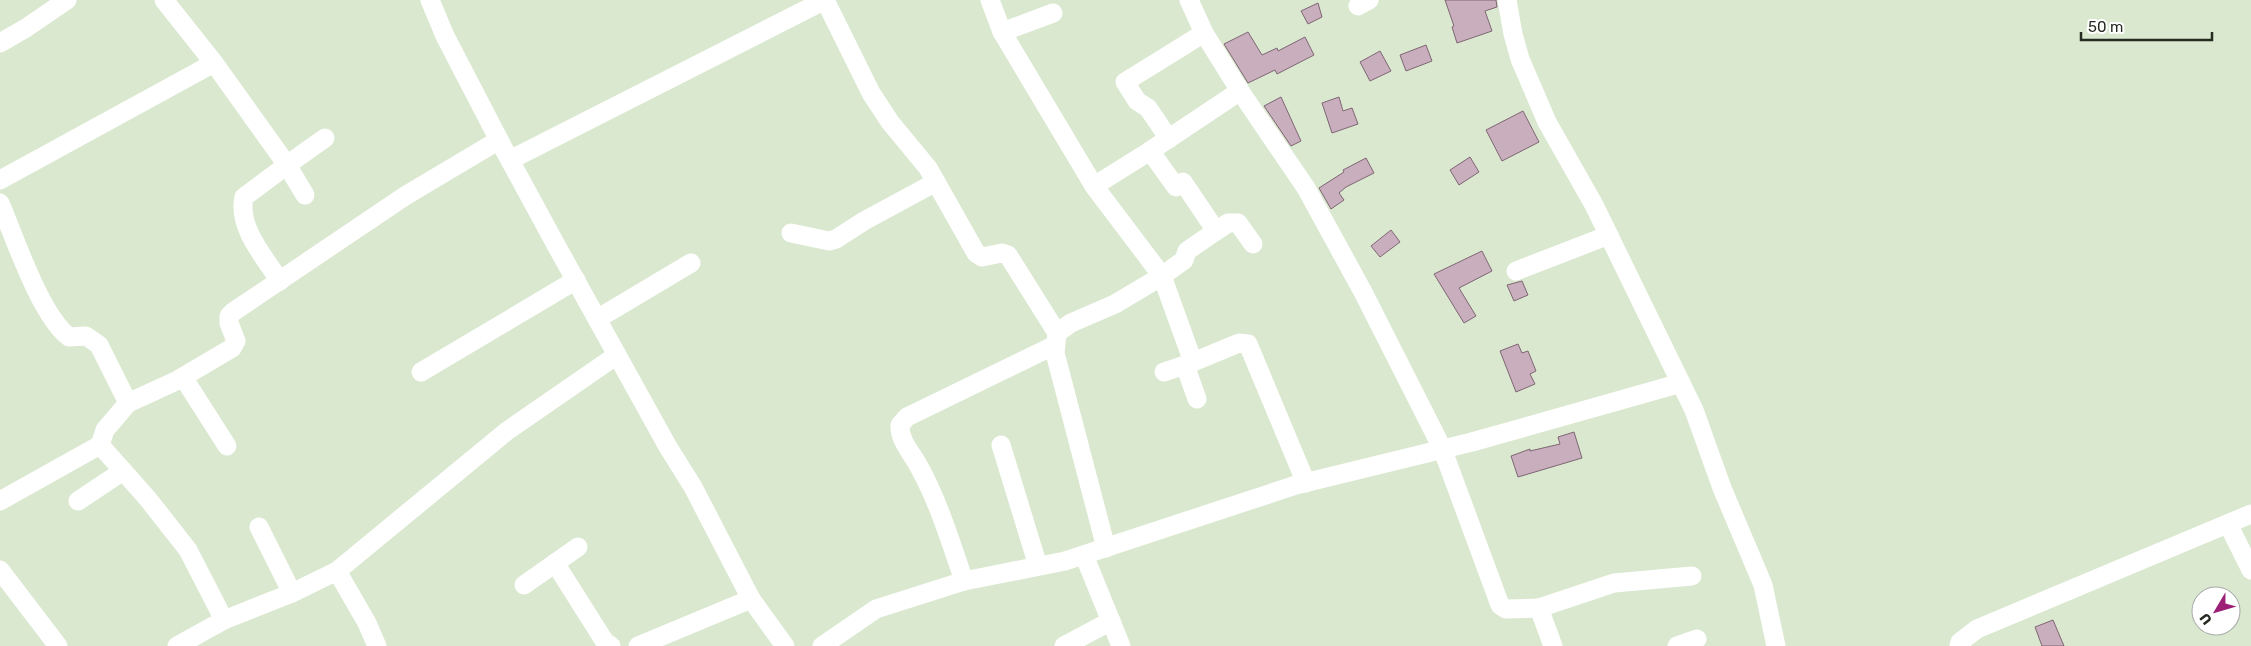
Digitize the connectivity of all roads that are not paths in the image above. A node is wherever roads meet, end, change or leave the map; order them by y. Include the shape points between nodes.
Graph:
1 (67, 0) edge
2 (164, 0) edge
3 (430, 0) edge
4 (825, 0) edge
5 (990, 0) edge
6 (1189, 0) edge
7 (1507, 0) edge
8 (1053, 13) dead end
9 (1002, 32) junction
10 (1204, 33) junction
11 (0, 43) edge
12 (214, 63) junction
13 (1240, 91) junction
14 (325, 138) dead end
15 (1169, 139) junction
16 (499, 140) junction
17 (1150, 151) junction
18 (510, 160) junction
19 (287, 165) junction
20 (0, 180) edge
21 (936, 182) junction
22 (1094, 186) junction
23 (304, 196) dead end
24 (0, 203) edge
25 (1216, 231) junction
26 (791, 233) dead end
27 (1609, 235) junction
28 (1253, 244) dead end
29 (691, 263) dead end
30 (1516, 271) dead end
31 (1162, 276) junction
32 (576, 280) junction
33 (280, 281) junction
34 (597, 318) junction
35 (1056, 339) junction
36 (617, 355) junction
37 (1189, 363) junction
38 (421, 372) dead end
39 (1164, 372) dead end
40 (183, 377) junction
41 (1681, 382) junction
42 (1196, 399) dead end
43 (128, 402) junction
44 (100, 445) junction
45 (1001, 445) dead end
46 (227, 446) dead end
47 (1442, 448) junction
48 (123, 471) junction
49 (1306, 483) junction
50 (0, 501) edge
51 (78, 501) dead end
52 (2251, 514) edge
53 (2228, 524) junction
54 (258, 528) dead end
55 (578, 547) dead end
56 (1106, 548) junction
57 (1084, 555) junction
58 (555, 563) junction
59 (1038, 566) junction
60 (337, 570) junction
61 (2251, 570) edge
62 (1, 573) edge
63 (1692, 576) dead end
64 (964, 580) junction
65 (524, 585) dead end
66 (292, 593) junction
67 (751, 599) junction
68 (1539, 608) junction
69 (224, 620) junction
70 (1111, 621) junction
71 (1697, 638) dead end
72 (607, 645) edge
73 (58, 646) edge
74 (178, 646) edge
75 (377, 646) edge
76 (638, 646) edge
77 (785, 646) edge
78 (822, 646) edge
79 (1064, 646) edge
80 (1121, 646) edge
81 (1554, 646) edge
82 (1677, 646) edge
83 (1776, 646) edge
84 (1959, 646) edge

1 - 11 street
2 - 12 street
3 - 16 street
4 - 18 street
4 - 21 street via 871,93
5 - 9 street
6 - 10 street
7 - 27 street via 1520,59
8 - 9 street
9 - 22 street
10 - 13 street
10 - 15 street via 1125,82
12 - 19 street
12 - 20 street
13 - 15 street
13 - 47 street via 1306,188
14 - 19 street
15 - 17 street
16 - 18 street
16 - 33 street via 405,196
17 - 22 street
17 - 25 street via 1176,187 1183,182
18 - 32 street
19 - 23 street
19 - 33 street via 244,198 242,205 245,224
21 - 26 street via 836,239 829,241
21 - 35 street via 978,256 1008,254
22 - 31 street
24 - 43 street via 38,292 61,331 69,337 86,336 99,345
25 - 28 street via 1228,223 1238,223
25 - 31 street via 1188,251 1184,260
27 - 30 street
27 - 41 street
29 - 34 street
31 - 35 street via 1115,304 1071,323
31 - 37 street
32 - 34 street
32 - 38 street
33 - 40 street via 229,316 236,341 232,348
34 - 36 street
35 - 56 street
35 - 64 street via 906,417 900,425 900,434 924,475 940,512
36 - 60 street via 507,431
36 - 67 street via 694,487
37 - 39 street
37 - 42 street
37 - 49 street via 1240,343 1248,344
40 - 43 street
40 - 46 street
41 - 47 street
41 - 83 street via 1763,585
43 - 44 street via 104,430
44 - 48 street
44 - 50 street
45 - 59 street
47 - 49 street
47 - 68 street via 1500,605 1506,609
48 - 51 street
48 - 69 street via 188,550
49 - 56 street
52 - 53 street
53 - 61 street
53 - 84 street via 1977,629
54 - 66 street
55 - 58 street
56 - 57 street
57 - 59 street
57 - 70 street
58 - 65 street
58 - 72 street
59 - 64 street
60 - 66 street
60 - 75 street
62 - 73 street
63 - 68 street via 1614,583
64 - 78 street via 876,609
66 - 69 street
67 - 76 street
67 - 77 street
68 - 81 street
69 - 74 street
70 - 79 street
70 - 80 street
71 - 82 street

